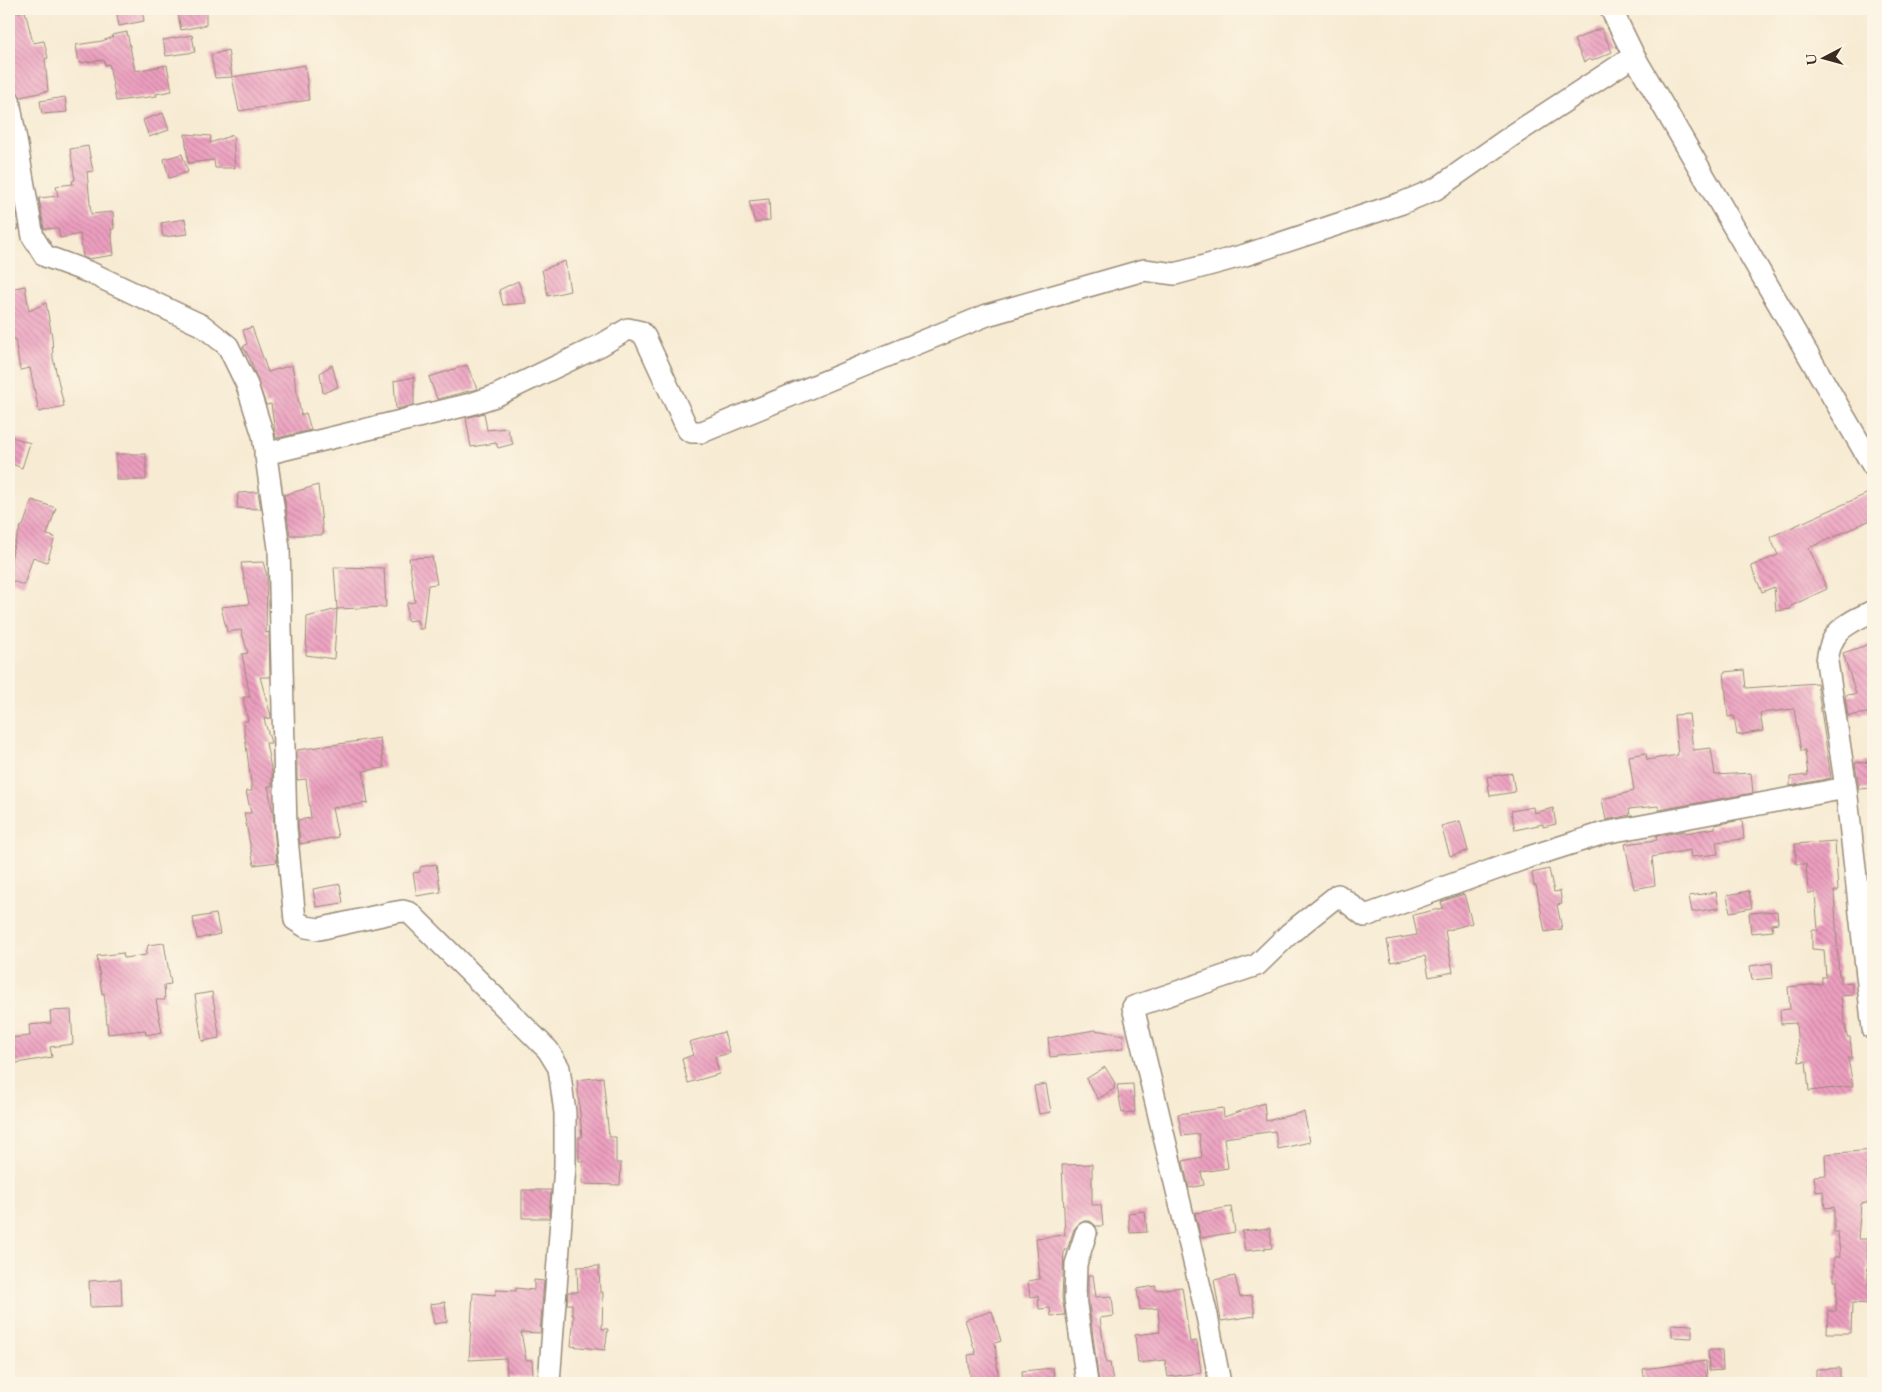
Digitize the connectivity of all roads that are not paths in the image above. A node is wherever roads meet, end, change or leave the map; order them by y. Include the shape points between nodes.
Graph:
1 (1611, 9) edge
2 (1634, 56) junction
3 (9, 100) edge
4 (265, 454) junction
5 (1873, 466) edge
6 (1873, 611) edge
7 (1846, 788) junction
8 (1873, 1029) edge
9 (1086, 1233) dead end
10 (549, 1383) edge
11 (1087, 1383) edge
12 (1220, 1383) edge

1 - 2 street
2 - 4 street via 1436,189 1402,203 1245,255 1175,274 1144,270 987,314 702,432 688,430 645,337 641,332 628,329 495,396
2 - 5 street
3 - 4 street via 33,237 44,256 203,326 228,346 247,385 263,436
4 - 10 street via 279,548 286,828 295,920 306,927 319,929 391,913 410,913 548,1050 560,1068 565,1113 565,1166
6 - 7 street via 1834,634 1828,648 1827,662
7 - 8 street
7 - 12 street via 1604,833 1365,916 1338,895 1289,934 1257,966 1133,1007
9 - 11 street via 1076,1264 1075,1298

